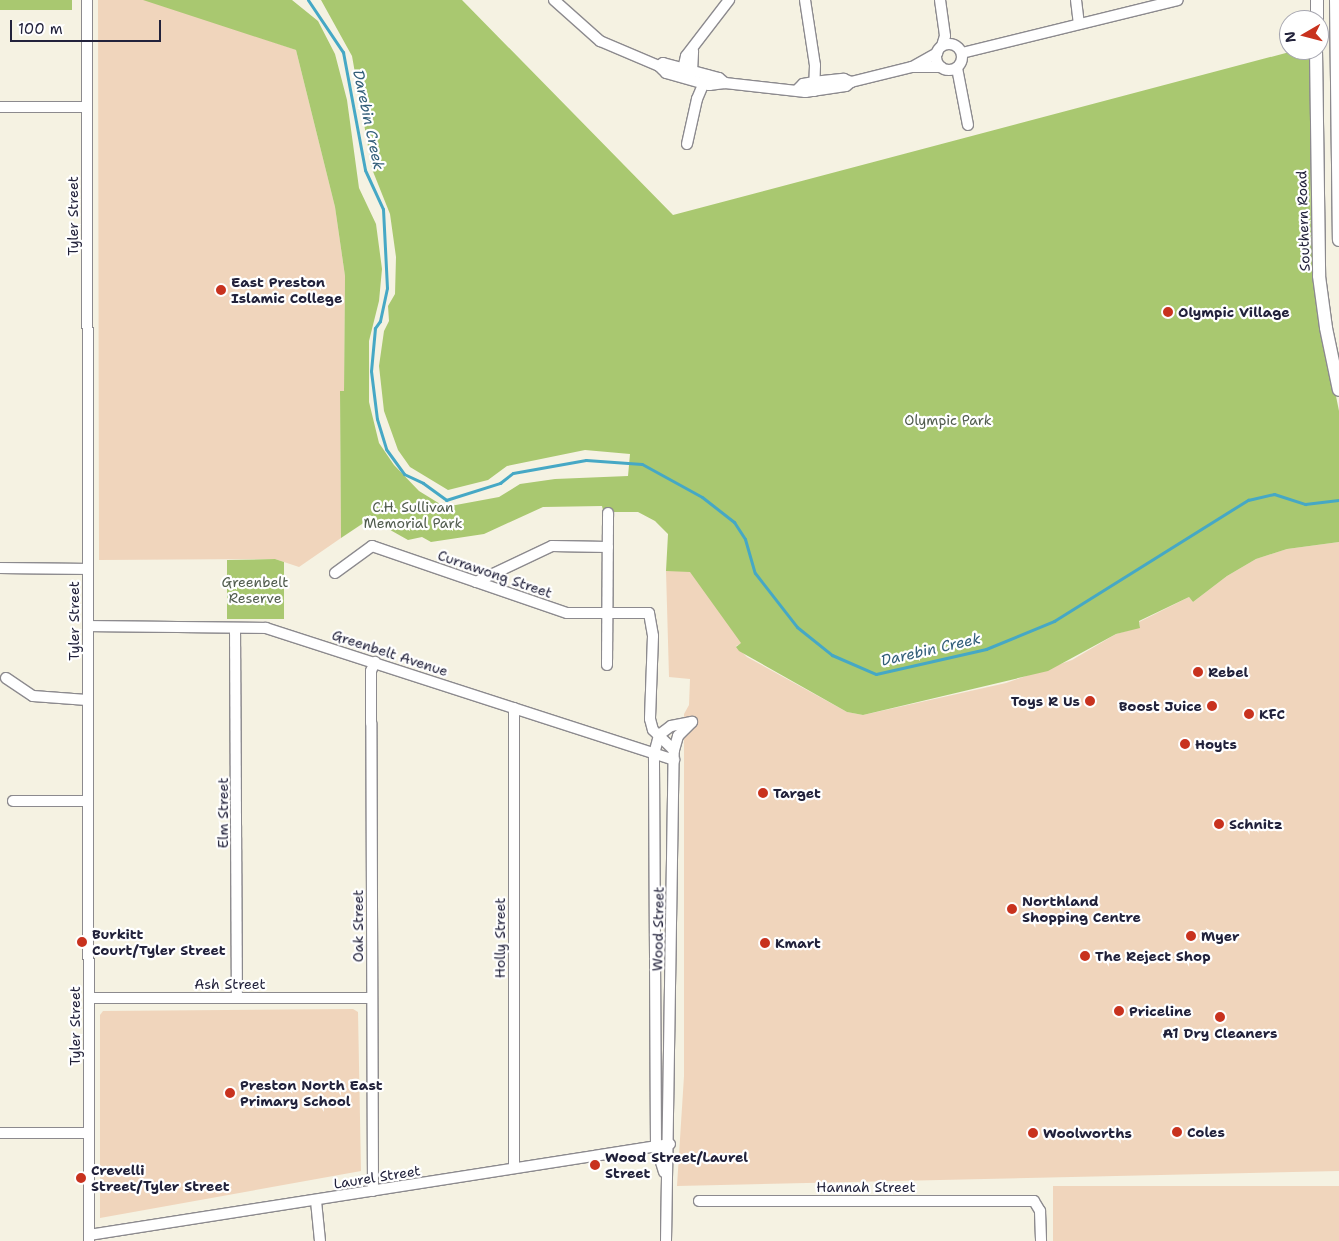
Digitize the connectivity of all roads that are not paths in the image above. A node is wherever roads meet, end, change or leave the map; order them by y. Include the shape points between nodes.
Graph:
1 (87, 0) edge
2 (729, 0) edge
3 (805, 0) edge
4 (940, 0) edge
5 (1076, 0) edge
6 (1178, 0) edge
7 (1336, 0) edge
8 (559, 2) edge
9 (1079, 24) junction
10 (944, 44) junction
11 (962, 53) junction
12 (1316, 60) edge
13 (659, 66) junction
14 (912, 67) junction
15 (949, 68) junction
16 (691, 74) junction
17 (706, 80) junction
18 (819, 86) junction
19 (697, 99) junction
20 (86, 107) junction
21 (0, 108) edge
22 (968, 125) dead end
23 (687, 144) dead end
24 (1338, 159) edge
25 (1339, 240) edge
26 (1339, 390) edge
27 (608, 513) dead end
28 (608, 547) junction
29 (0, 568) edge
30 (87, 569) junction
31 (335, 573) dead end
32 (476, 582) junction
33 (608, 612) junction
34 (89, 626) junction
35 (234, 628) junction
36 (375, 662) junction
37 (607, 665) dead end
38 (6, 678) dead end
39 (87, 700) junction
40 (514, 708) junction
41 (658, 735) junction
42 (654, 754) junction
43 (674, 755) junction
44 (13, 801) dead end
45 (88, 801) junction
46 (673, 802) junction
47 (653, 813) junction
48 (89, 998) junction
49 (237, 998) junction
50 (372, 998) junction
51 (89, 1133) junction
52 (0, 1134) edge
53 (670, 1144) junction
54 (656, 1146) junction
55 (514, 1168) junction
56 (666, 1178) junction
57 (373, 1191) junction
58 (316, 1201) junction
59 (699, 1201) dead end
60 (89, 1238) edge
61 (320, 1241) edge
62 (666, 1241) edge
63 (1040, 1241) edge

1 - 20 street, Tyler Street
2 - 16 street via 693,51 686,56
3 - 18 street
4 - 10 street
5 - 9 street
6 - 9 street
7 - 24 main road
8 - 13 street via 600,41
9 - 11 street
10 - 11 street
10 - 14 street
10 - 15 street
11 - 15 street via 961,63
12 - 26 main road, Southern Road via 1319,276
13 - 16 street via 666,73
13 - 16 street via 663,63
14 - 15 street
14 - 18 street via 846,86
15 - 22 street via 957,80
16 - 17 street
16 - 19 street
17 - 18 street via 719,86 798,89
17 - 19 street
19 - 23 street
20 - 21 street
20 - 30 street, Tyler Street
24 - 25 main road
27 - 28 street
28 - 32 street via 552,546
28 - 33 street
29 - 30 street
30 - 34 street, Tyler Street
31 - 32 street, Currawong Street via 372,546
32 - 33 street, Currawong Street via 567,613
33 - 37 street
33 - 41 street, Currawong Street via 643,611 652,619 650,719
34 - 35 street, Greenbelt Avenue
34 - 39 street, Tyler Street
35 - 36 street, Greenbelt Avenue via 266,628
35 - 49 street, Elm Street
36 - 40 street, Greenbelt Avenue
36 - 50 street, Oak Street via 371,671 370,723
38 - 39 street via 33,696
39 - 45 street, Tyler Street
40 - 42 street, Greenbelt Avenue
40 - 55 street, Holly Street
41 - 42 street, Wood Street
41 - 43 street
41 - 43 street, Wood Street via 671,726 692,722 678,736
42 - 43 street, Greenbelt Avenue
42 - 47 street, Wood Street
43 - 46 street, Wood Street
44 - 45 street
45 - 48 street, Tyler Street
46 - 47 street via 664,812
46 - 53 street, Wood Street
47 - 54 street, Wood Street
48 - 49 street, Ash Street
48 - 51 street, Tyler Street
49 - 50 street, Ash Street
50 - 57 street, Oak Street
51 - 52 street
51 - 60 street, Tyler Street
53 - 54 street, Laurel Street
53 - 56 street, Wood Street
54 - 55 street, Laurel Street
54 - 56 street, Wood Street
55 - 57 street, Laurel Street
56 - 62 street, Wood Street
57 - 58 street, Laurel Street
58 - 60 street, Laurel Street
58 - 61 street
59 - 63 street, Hannah Street via 1034,1201 1040,1211

